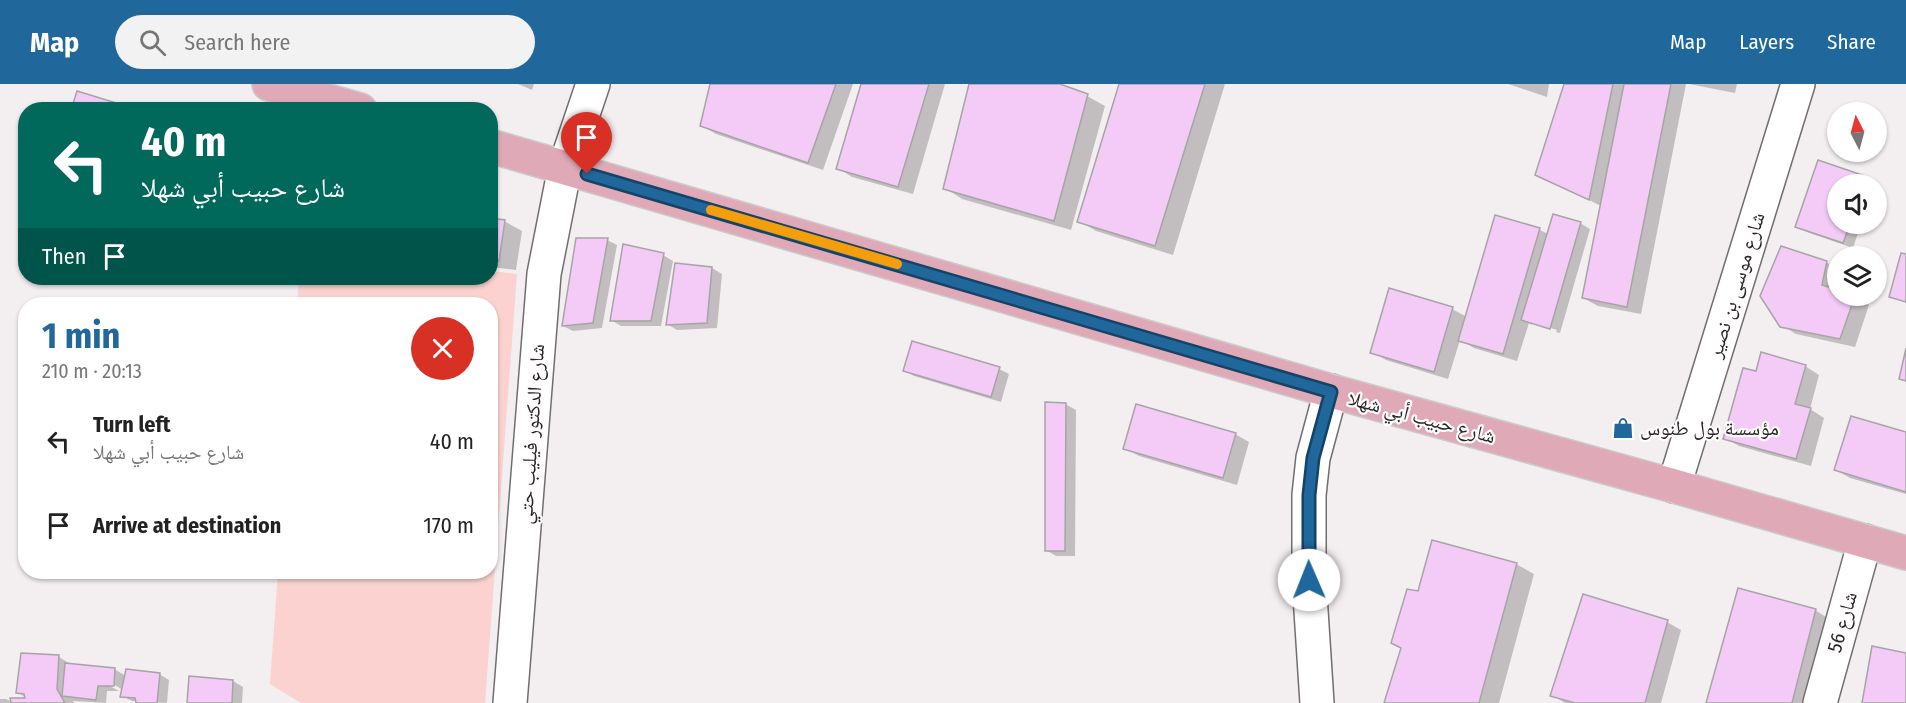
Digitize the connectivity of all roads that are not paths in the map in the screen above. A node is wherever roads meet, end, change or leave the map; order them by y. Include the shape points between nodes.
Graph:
1 (269, 84) edge
2 (593, 84) edge
3 (1798, 84) edge
4 (332, 102) edge
5 (498, 148) edge
6 (565, 167) junction
7 (1331, 392) junction
8 (1674, 486) junction
9 (1865, 541) junction
10 (1906, 553) edge
11 (510, 703) edge
12 (1317, 703) edge
13 (1820, 703) edge

1 - 4 main road
2 - 6 street, شارع الدكتور فيليب حتي
3 - 8 street, شارع موسى بن نصير
5 - 6 main road, شارع حبيب أبي شهلا
6 - 7 main road, شارع حبيب أبي شهلا
6 - 11 street, شارع الدكتور فيليب حتي via 543,274
7 - 8 main road, شارع حبيب أبي شهلا
7 - 12 street via 1313,458 1309,495 1309,580
8 - 9 main road, شارع حبيب أبي شهلا
9 - 10 main road, شارع حبيب أبي شهلا
9 - 13 street, شارع 56

